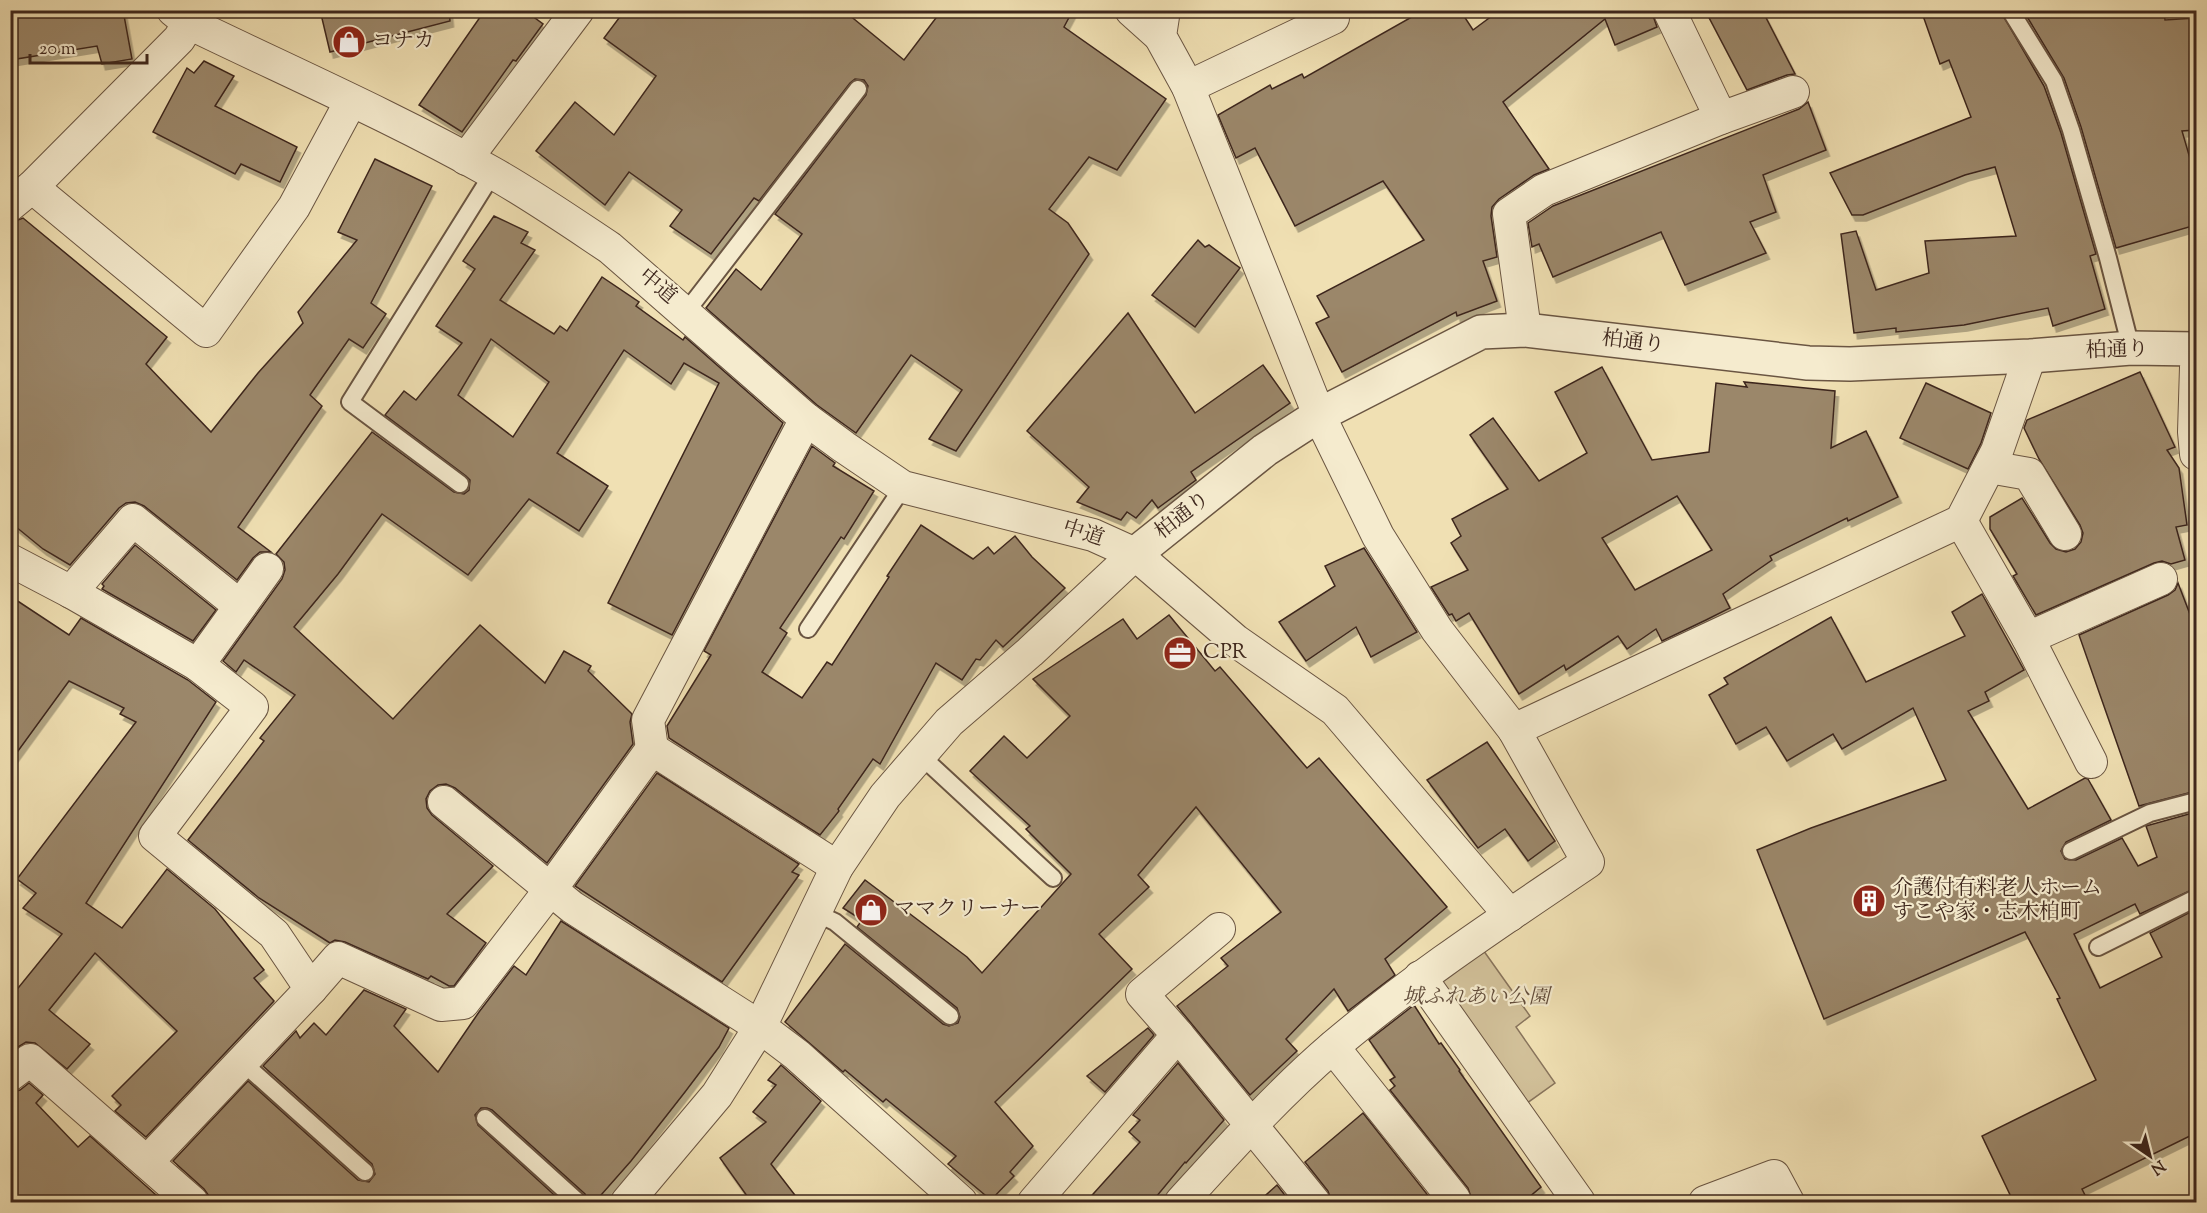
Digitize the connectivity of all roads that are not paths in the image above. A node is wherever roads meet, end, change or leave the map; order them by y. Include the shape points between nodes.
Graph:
1 (578, 10) edge
2 (1131, 10) edge
3 (1669, 10) edge
4 (2010, 10) edge
5 (181, 17) edge
6 (1333, 18) dead end
7 (1162, 23) edge
8 (1188, 87) junction
9 (858, 89) dead end
10 (1793, 92) dead end
11 (351, 101) junction
12 (1721, 118) junction
13 (479, 166) junction
14 (21, 196) edge
15 (686, 312) junction
16 (1525, 330) junction
17 (2131, 348) junction
18 (2196, 350) edge
19 (2030, 356) junction
20 (2196, 367) edge
21 (1319, 415) junction
22 (806, 419) junction
23 (2196, 454) edge
24 (1989, 467) junction
25 (460, 484) dead end
26 (903, 487) junction
27 (1961, 521) junction
28 (2065, 534) dead end
29 (1135, 554) junction
30 (10, 560) edge
31 (267, 569) dead end
32 (2161, 579) dead end
33 (71, 592) junction
34 (240, 606) junction
35 (808, 629) dead end
36 (2028, 638) junction
37 (198, 665) junction
38 (1514, 730) junction
39 (652, 748) junction
40 (920, 755) junction
41 (2091, 762) dead end
42 (2196, 801) edge
43 (444, 802) dead end
44 (2072, 851) dead end
45 (837, 867) junction
46 (1053, 878) dead end
47 (550, 890) junction
48 (2196, 898) edge
49 (816, 913) junction
50 (1510, 915) junction
51 (1219, 929) dead end
52 (2098, 947) dead end
53 (1420, 977) junction
54 (311, 989) junction
55 (950, 1016) dead end
56 (760, 1027) junction
57 (1178, 1035) junction
58 (1333, 1047) junction
59 (242, 1061) junction
60 (10, 1075) edge
61 (485, 1118) dead end
62 (1251, 1125) junction
63 (147, 1162) junction
64 (365, 1172) dead end
65 (1454, 1198) dead end
66 (192, 1203) edge
67 (578, 1203) edge
68 (627, 1203) edge
69 (961, 1203) edge
70 (1034, 1203) edge
71 (1181, 1203) edge
72 (1314, 1203) edge
73 (1579, 1203) edge
74 (1705, 1203) edge
75 (1788, 1203) edge

1 - 13 street
2 - 7 street
3 - 12 street
4 - 17 lane via 2054,81
5 - 11 street, 中道
5 - 14 street via 179,39
6 - 8 street
7 - 8 street
8 - 21 street
9 - 15 lane
10 - 12 street
11 - 13 street, 中道
11 - 14 street via 294,207 206,331
12 - 16 street via 1544,190 1509,214
13 - 15 street, 中道 via 610,248
13 - 25 lane via 350,402
15 - 22 street, 中道
16 - 19 street, 柏通り via 1808,363
16 - 21 street, 柏通り via 1481,332
17 - 18 street, 柏通り
17 - 19 street, 柏通り
19 - 24 street
20 - 23 street
21 - 29 street, 柏通り via 1265,450
21 - 38 street via 1378,536 1437,630
22 - 26 street, 中道
22 - 39 street via 648,720
24 - 27 street
24 - 28 street via 2029,474
26 - 29 street, 中道 via 1093,535
26 - 35 lane
27 - 36 street
27 - 38 street
29 - 40 street via 950,722
29 - 50 street, 中道 via 1236,641 1335,710
30 - 33 street
31 - 34 street
32 - 36 street
33 - 34 street via 133,520
33 - 37 street
34 - 37 street
36 - 41 street
37 - 54 street via 252,707 154,836 274,934
38 - 50 street via 1588,862
39 - 45 street
39 - 47 street
40 - 45 street via 885,796
40 - 46 lane
42 - 44 lane via 2150,813
43 - 47 street
45 - 49 street
47 - 54 street via 463,1003 441,1005 338,958
47 - 56 street
48 - 52 lane
49 - 55 lane via 835,922
49 - 56 street
50 - 53 street
51 - 57 street via 1142,994
53 - 58 street
53 - 73 street
54 - 59 street
56 - 68 street via 717,1095
56 - 69 street via 797,1055
57 - 62 street
57 - 70 street
58 - 62 street
58 - 65 street
59 - 63 street
59 - 64 lane
60 - 63 street via 30,1060
61 - 67 lane
62 - 71 street
62 - 72 street
63 - 66 street
74 - 75 street via 1774,1176

